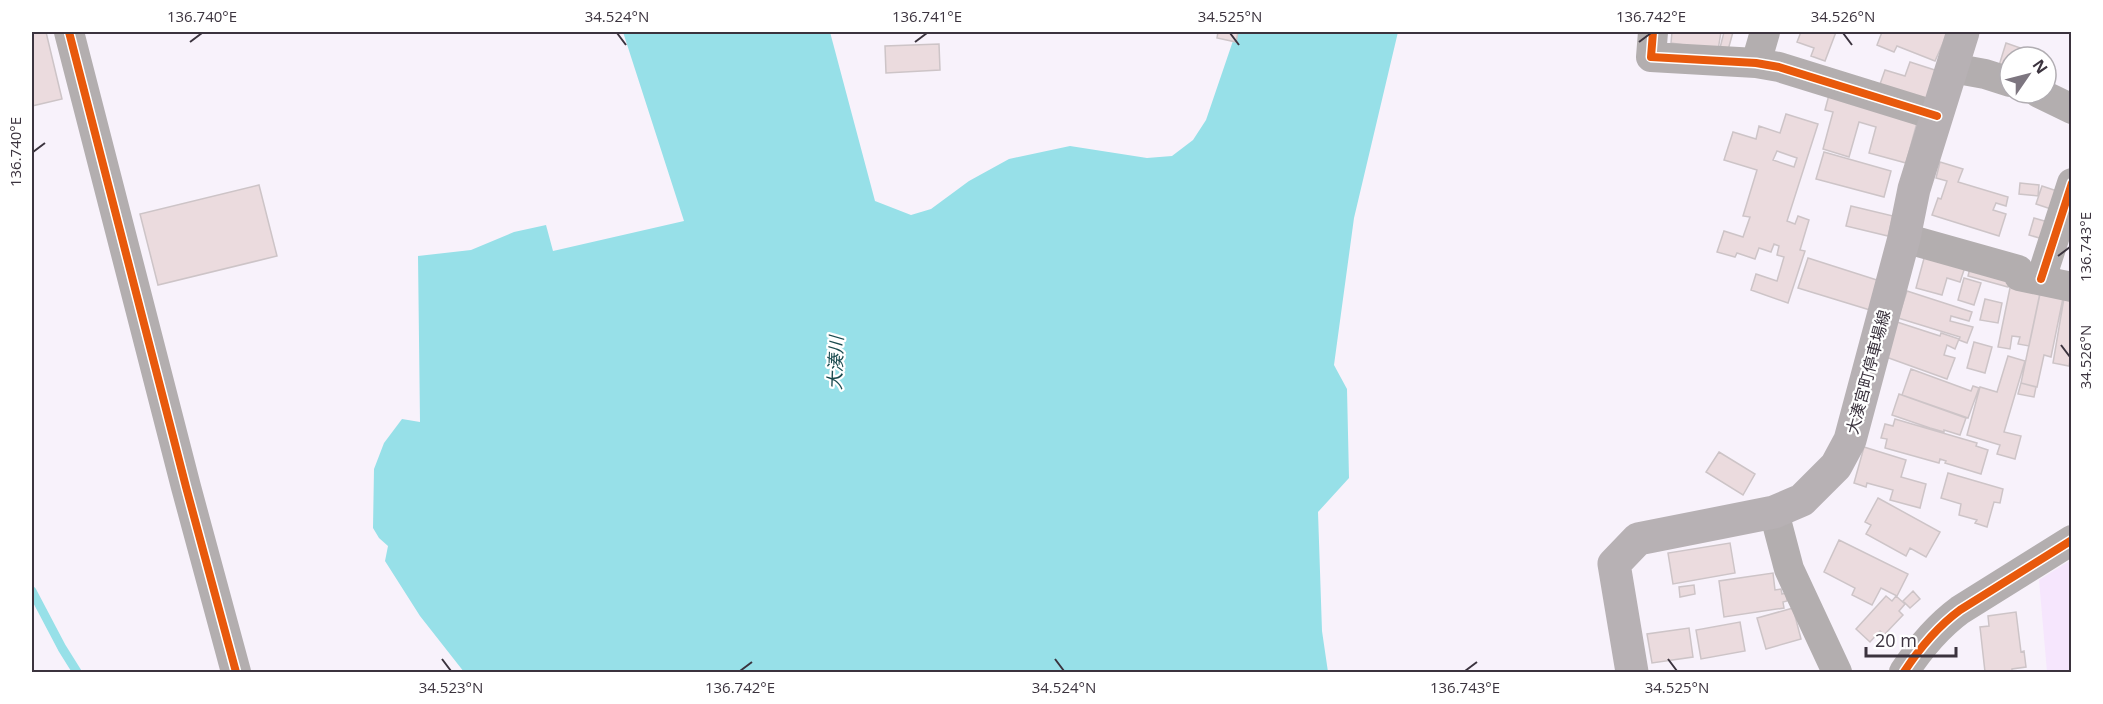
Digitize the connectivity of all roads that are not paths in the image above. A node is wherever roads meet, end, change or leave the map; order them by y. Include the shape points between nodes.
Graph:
1 (69, 32) edge
2 (1653, 32) edge
3 (1766, 32) edge
4 (1963, 32) edge
5 (1756, 63) junction
6 (1952, 68) junction
7 (1998, 78) edge
8 (2058, 102) edge
9 (2072, 109) edge
10 (1937, 116) junction
11 (2072, 183) edge
12 (1904, 238) junction
13 (2030, 278) junction
14 (2072, 287) edge
15 (1774, 512) junction
16 (2072, 540) edge
17 (236, 672) edge
18 (1632, 672) edge
19 (1837, 672) edge
20 (1904, 672) edge

1 - 17 street
2 - 5 street via 1651,57
3 - 5 street
4 - 6 main road, 大湊宮町停車場線
5 - 10 street
6 - 7 street
6 - 10 main road, 大湊宮町停車場線
8 - 9 street
10 - 12 main road, 大湊宮町停車場線 via 1914,189
11 - 13 street
12 - 13 street via 2018,270
12 - 15 main road, 大湊宮町停車場線 via 1850,440 1836,466 1802,500
13 - 14 street
15 - 18 main road, 大湊宮町停車場線 via 1638,539 1614,564
15 - 19 street via 1789,569
16 - 20 street via 1945,621

